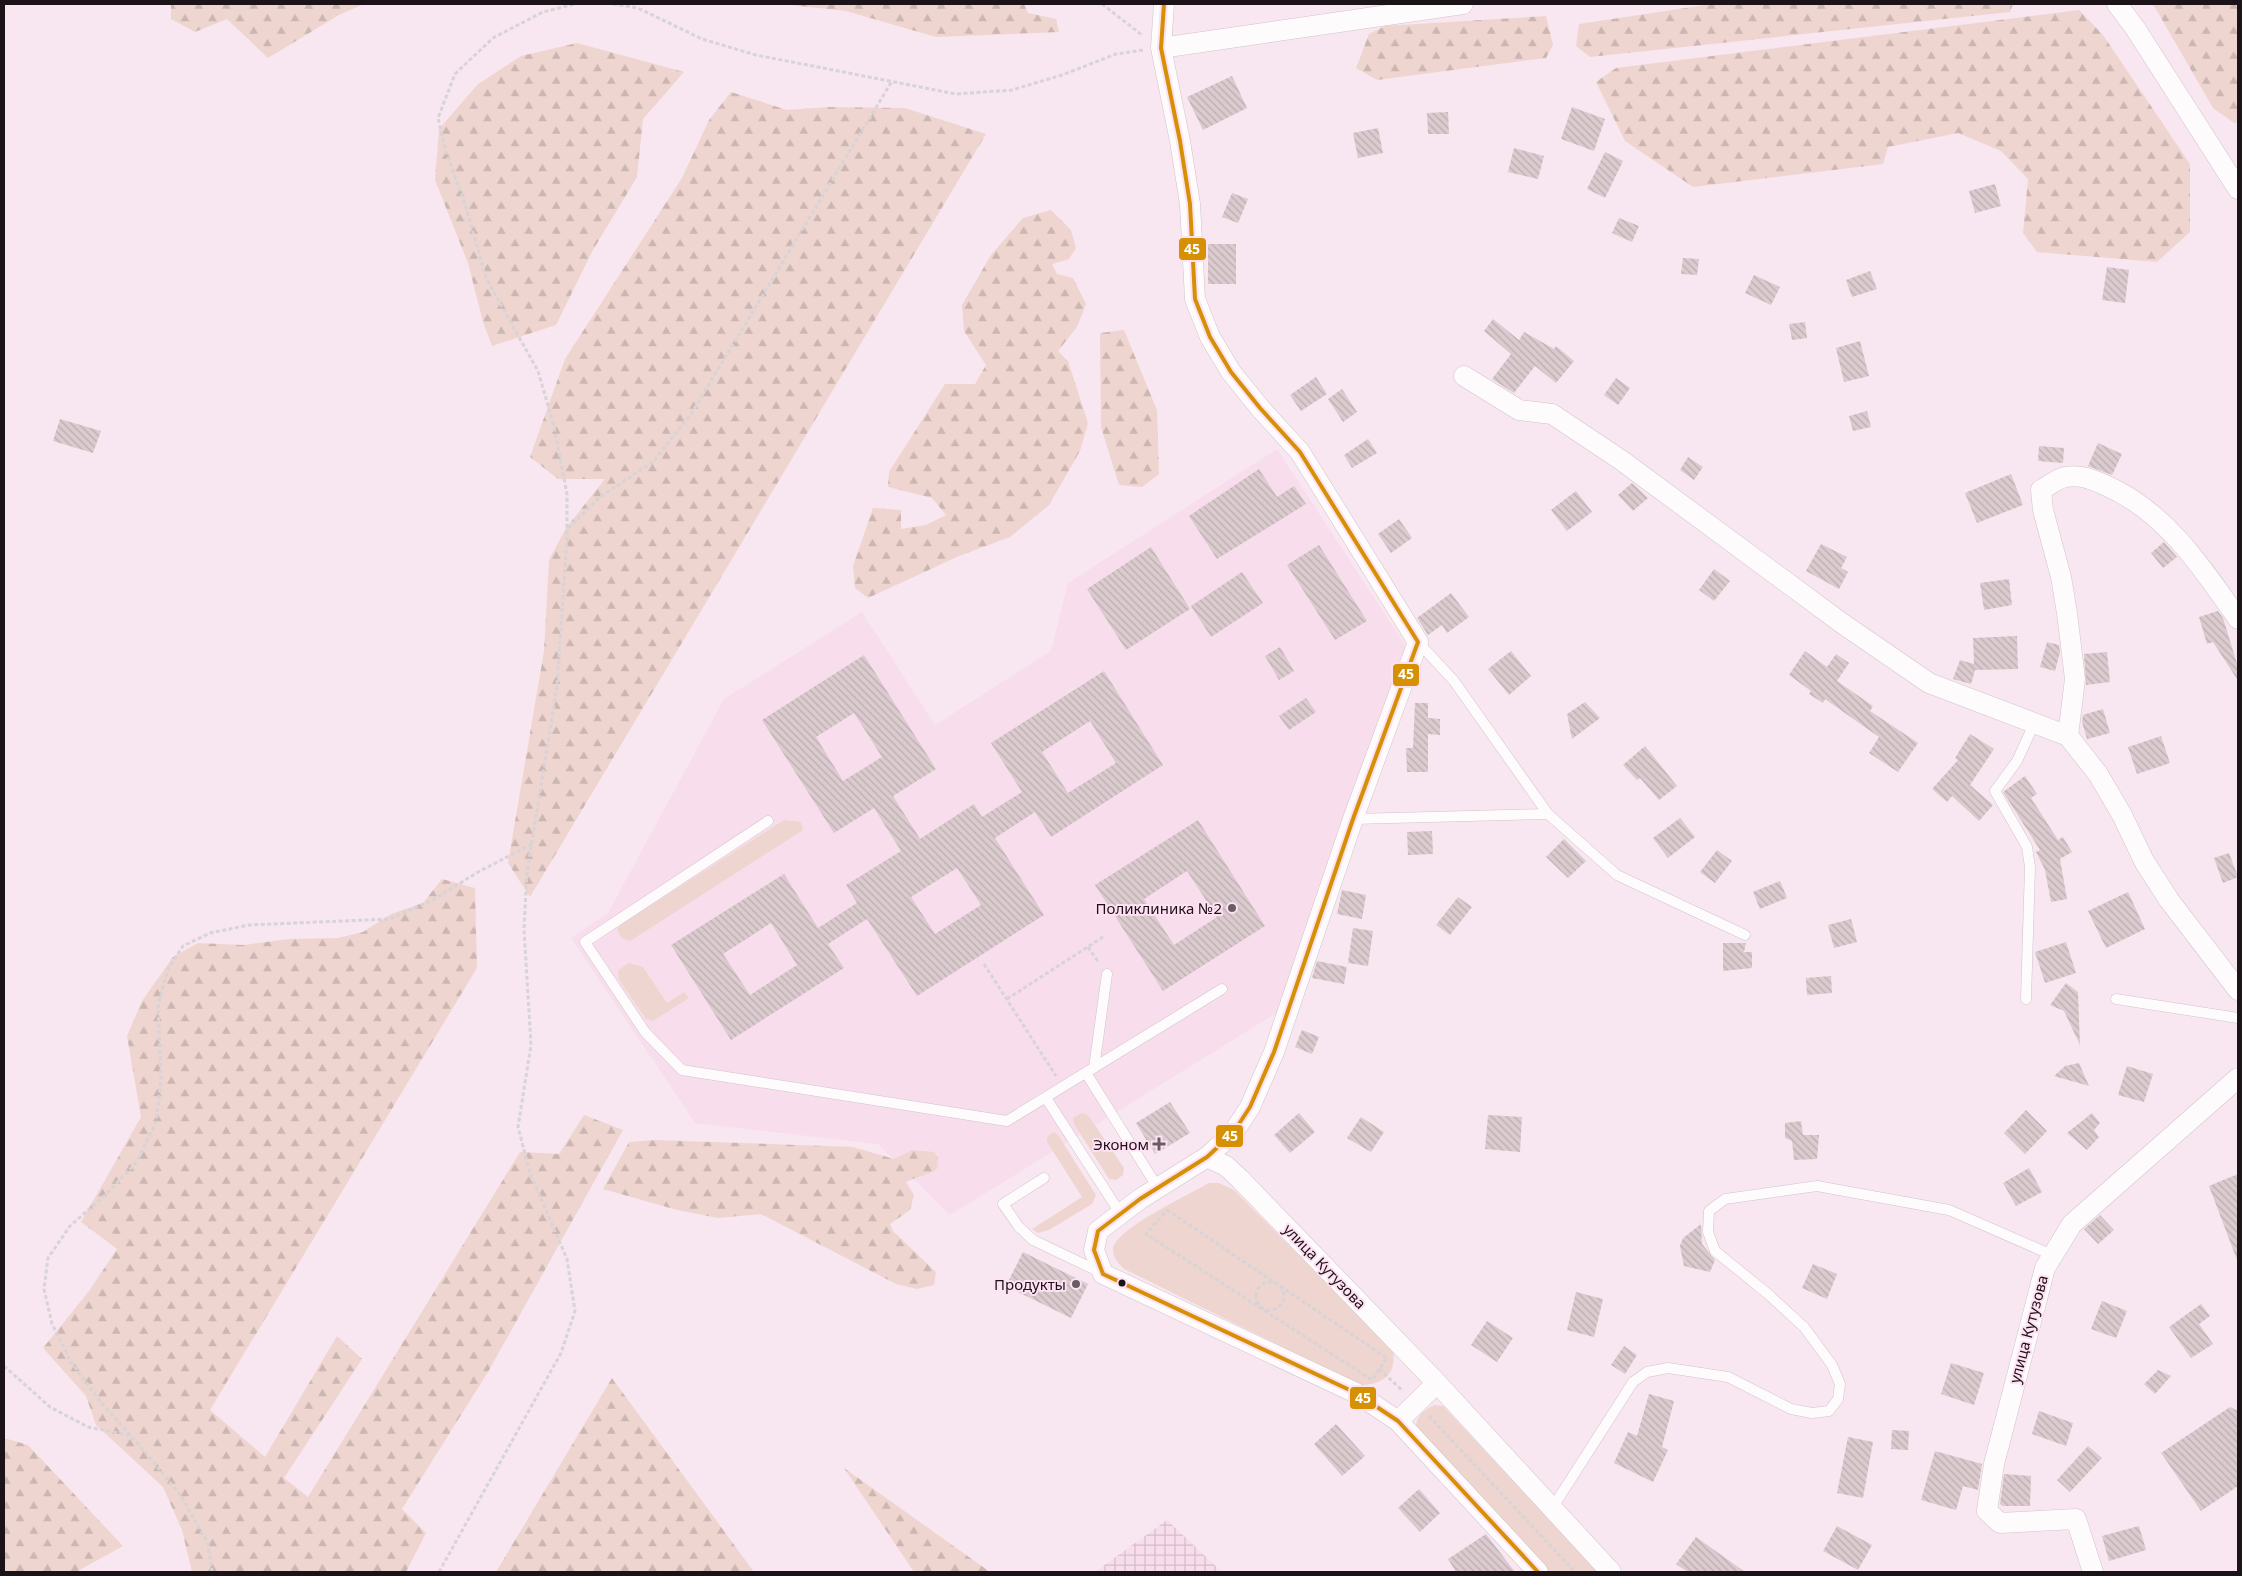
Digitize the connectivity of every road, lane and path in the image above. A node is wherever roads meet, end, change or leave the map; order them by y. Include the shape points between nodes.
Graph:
1 (575, 4) edge
2 (613, 4) edge
3 (1102, 4) edge
4 (1164, 4) edge
5 (1463, 4) edge
6 (2117, 4) edge
7 (1161, 48) junction
8 (892, 81) junction
9 (2238, 190) edge
10 (1464, 376) dead end
11 (567, 529) junction
12 (2238, 619) edge
13 (1418, 642) junction
14 (2034, 724) junction
15 (2068, 736) junction
16 (1548, 814) junction
17 (1353, 819) junction
18 (768, 821) dead end
19 (533, 844) junction
20 (1745, 935) dead end
21 (1103, 937) dead end
22 (1088, 947) junction
23 (984, 964) dead end
24 (1107, 974) joint
25 (1222, 990) dead end
26 (2238, 990) edge
27 (2026, 999) dead end
28 (2116, 999) dead end
29 (1007, 1000) junction
30 (2238, 1018) edge
31 (1090, 1070) junction
32 (2238, 1078) edge
33 (1063, 1087) junction
34 (1046, 1098) junction
35 (1207, 1158) junction
36 (1044, 1178) dead end
37 (1158, 1188) junction
38 (1120, 1213) junction
39 (2052, 1255) junction
40 (1103, 1274) junction
41 (1276, 1284) junction
42 (1261, 1307) junction
43 (4, 1366) edge
44 (1379, 1369) junction
45 (1437, 1383) junction
46 (1416, 1403) junction
47 (1398, 1421) junction
48 (129, 1435) junction
49 (1553, 1507) junction
50 (212, 1572) edge
51 (439, 1572) edge
52 (1538, 1572) edge
53 (1575, 1572) edge
54 (1611, 1572) edge
55 (2093, 1572) edge

1 - 11 path via 543,12 493,38 455,74 438,118 486,278 538,371 554,426 567,494
2 - 8 path via 638,8 702,39 756,55
3 - 7 path
4 - 7 street
5 - 7 street
6 - 9 street
7 - 8 path via 1116,54 1012,90 956,94
7 - 13 street via 1190,204 1195,299 1210,337 1236,379 1300,452
8 - 11 path via 691,414 654,461 600,497
10 - 14 street via 1518,410 1552,414 1621,460 1843,624 1929,683
11 - 19 path via 557,687
12 - 15 street via 2192,555 2154,515 2120,492 2084,476 2063,477 2041,490 2043,510 2061,577 2075,679
13 - 16 lane via 1454,681
13 - 17 street
14 - 15 street
14 - 27 lane via 2017,761 1995,791 2027,847 2030,867
15 - 26 street via 2098,774 2144,861 2169,900
16 - 17 lane
16 - 20 lane via 1617,875
17 - 35 street via 1274,1052 1250,1107 1237,1127
18 - 34 lane via 585,942 646,1032 682,1070 1007,1121
19 - 48 path via 433,900 390,918 249,925 210,933 183,946 168,969 158,1005 161,1080 156,1123 136,1163 70,1226 48,1258 44,1289 52,1324 71,1362
19 - 51 path via 527,872 524,929 531,1045 518,1127 530,1173 567,1259 575,1311 562,1353
21 - 22 path
22 - 24 path
22 - 29 path
23 - 29 path
24 - 31 lane
25 - 31 lane
28 - 30 lane
29 - 33 path
31 - 33 lane
31 - 37 lane
32 - 39 street, улица Кутузова via 2072,1224
33 - 34 lane
34 - 38 lane
35 - 37 street
35 - 45 street, улица Кутузова via 1226,1166 1240,1179
36 - 40 lane via 1004,1204 1019,1227 1033,1240
37 - 38 street
38 - 40 street via 1098,1231 1094,1250
39 - 49 lane via 1949,1210 1817,1186 1725,1199 1709,1211 1708,1232 1715,1251 1804,1327 1832,1364 1840,1384 1838,1399 1829,1411 1812,1413 1790,1409 1728,1378 1668,1368 1647,1372 1633,1382
39 - 55 street, улица Кутузова via 2044,1268 2019,1364 1994,1464 1987,1511 2000,1524 2076,1520
40 - 47 street via 1356,1393
41 - 42 path via 1267,1283 1259,1287 1256,1295
41 - 42 path via 1283,1295 1281,1303 1274,1309
41 - 42 path via 1167,1210 1146,1234
41 - 44 path via 1387,1358
42 - 44 path via 1372,1380
43 - 48 path via 50,1407 88,1427
44 - 46 path
45 - 46 street
45 - 49 street, улица Кутузова
46 - 47 street
46 - 53 path
47 - 52 street
48 - 50 path via 185,1504 208,1544
49 - 54 street, улица Кутузова

